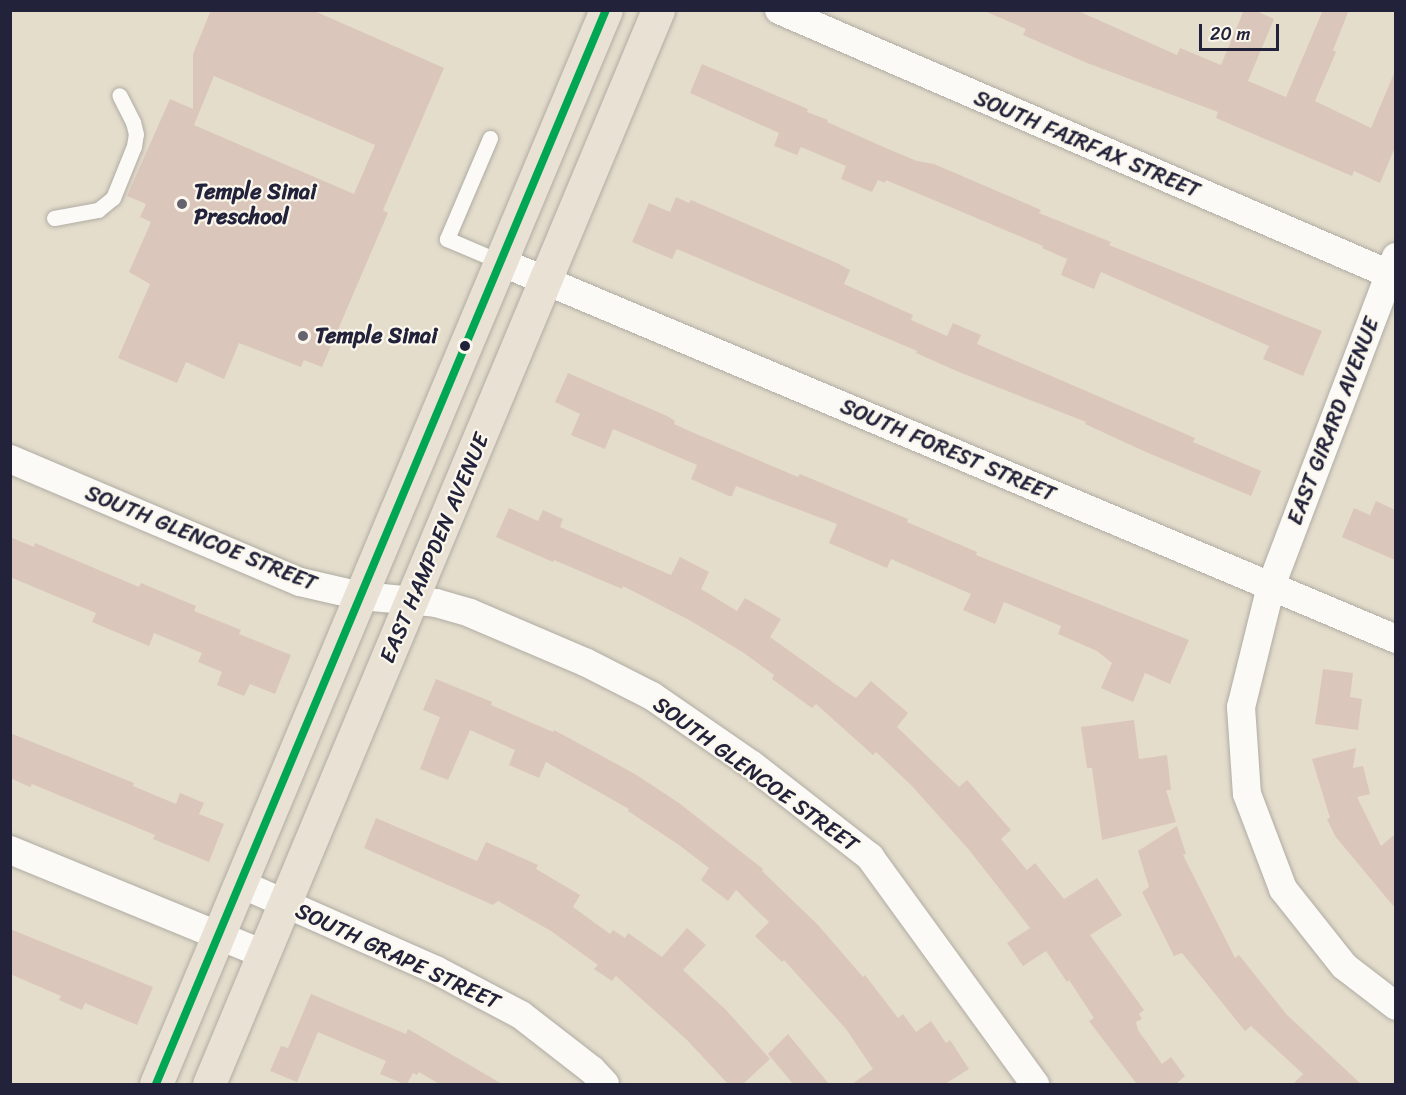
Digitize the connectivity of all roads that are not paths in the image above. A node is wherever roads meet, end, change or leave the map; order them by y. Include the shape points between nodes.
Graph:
1 (606, 10) edge
2 (658, 10) edge
3 (779, 10) edge
4 (119, 95) dead end
5 (490, 138) dead end
6 (54, 218) dead end
7 (501, 262) junction
8 (1393, 269) edge
9 (545, 280) junction
10 (10, 459) edge
11 (1271, 586) junction
12 (361, 596) junction
13 (411, 601) junction
14 (1395, 639) edge
15 (10, 850) edge
16 (241, 884) junction
17 (285, 903) junction
18 (220, 936) junction
19 (264, 954) junction
20 (1395, 1006) edge
21 (156, 1084) edge
22 (209, 1084) edge
23 (605, 1084) edge
24 (1035, 1084) edge

1 - 7 highway
2 - 9 highway, EAST HAMPDEN AVENUE
3 - 8 street, SOUTH FAIRFAX STREET
4 - 6 lane via 136,134 112,198 98,210
5 - 7 lane via 447,239
7 - 9 street, SOUTH FOREST STREET
7 - 12 highway
8 - 11 street, EAST GIRARD AVENUE
9 - 11 street, SOUTH FOREST STREET
9 - 13 highway, EAST HAMPDEN AVENUE
10 - 12 street, SOUTH GLENCOE STREET via 300,582
11 - 14 street, SOUTH FOREST STREET
11 - 20 street, EAST GIRARD AVENUE via 1241,707 1247,795 1283,889 1344,966
12 - 13 street, SOUTH GLENCOE STREET
12 - 16 highway
13 - 17 highway, EAST HAMPDEN AVENUE
13 - 24 street, SOUTH GLENCOE STREET via 436,603 470,613 585,662 652,696 752,765 870,857
15 - 18 street
16 - 17 street, SOUTH GRAPE STREET
16 - 18 highway
17 - 19 highway, EAST HAMPDEN AVENUE
17 - 23 street, SOUTH GRAPE STREET via 436,970 521,1015
18 - 19 street
18 - 21 highway
19 - 22 highway, EAST HAMPDEN AVENUE

